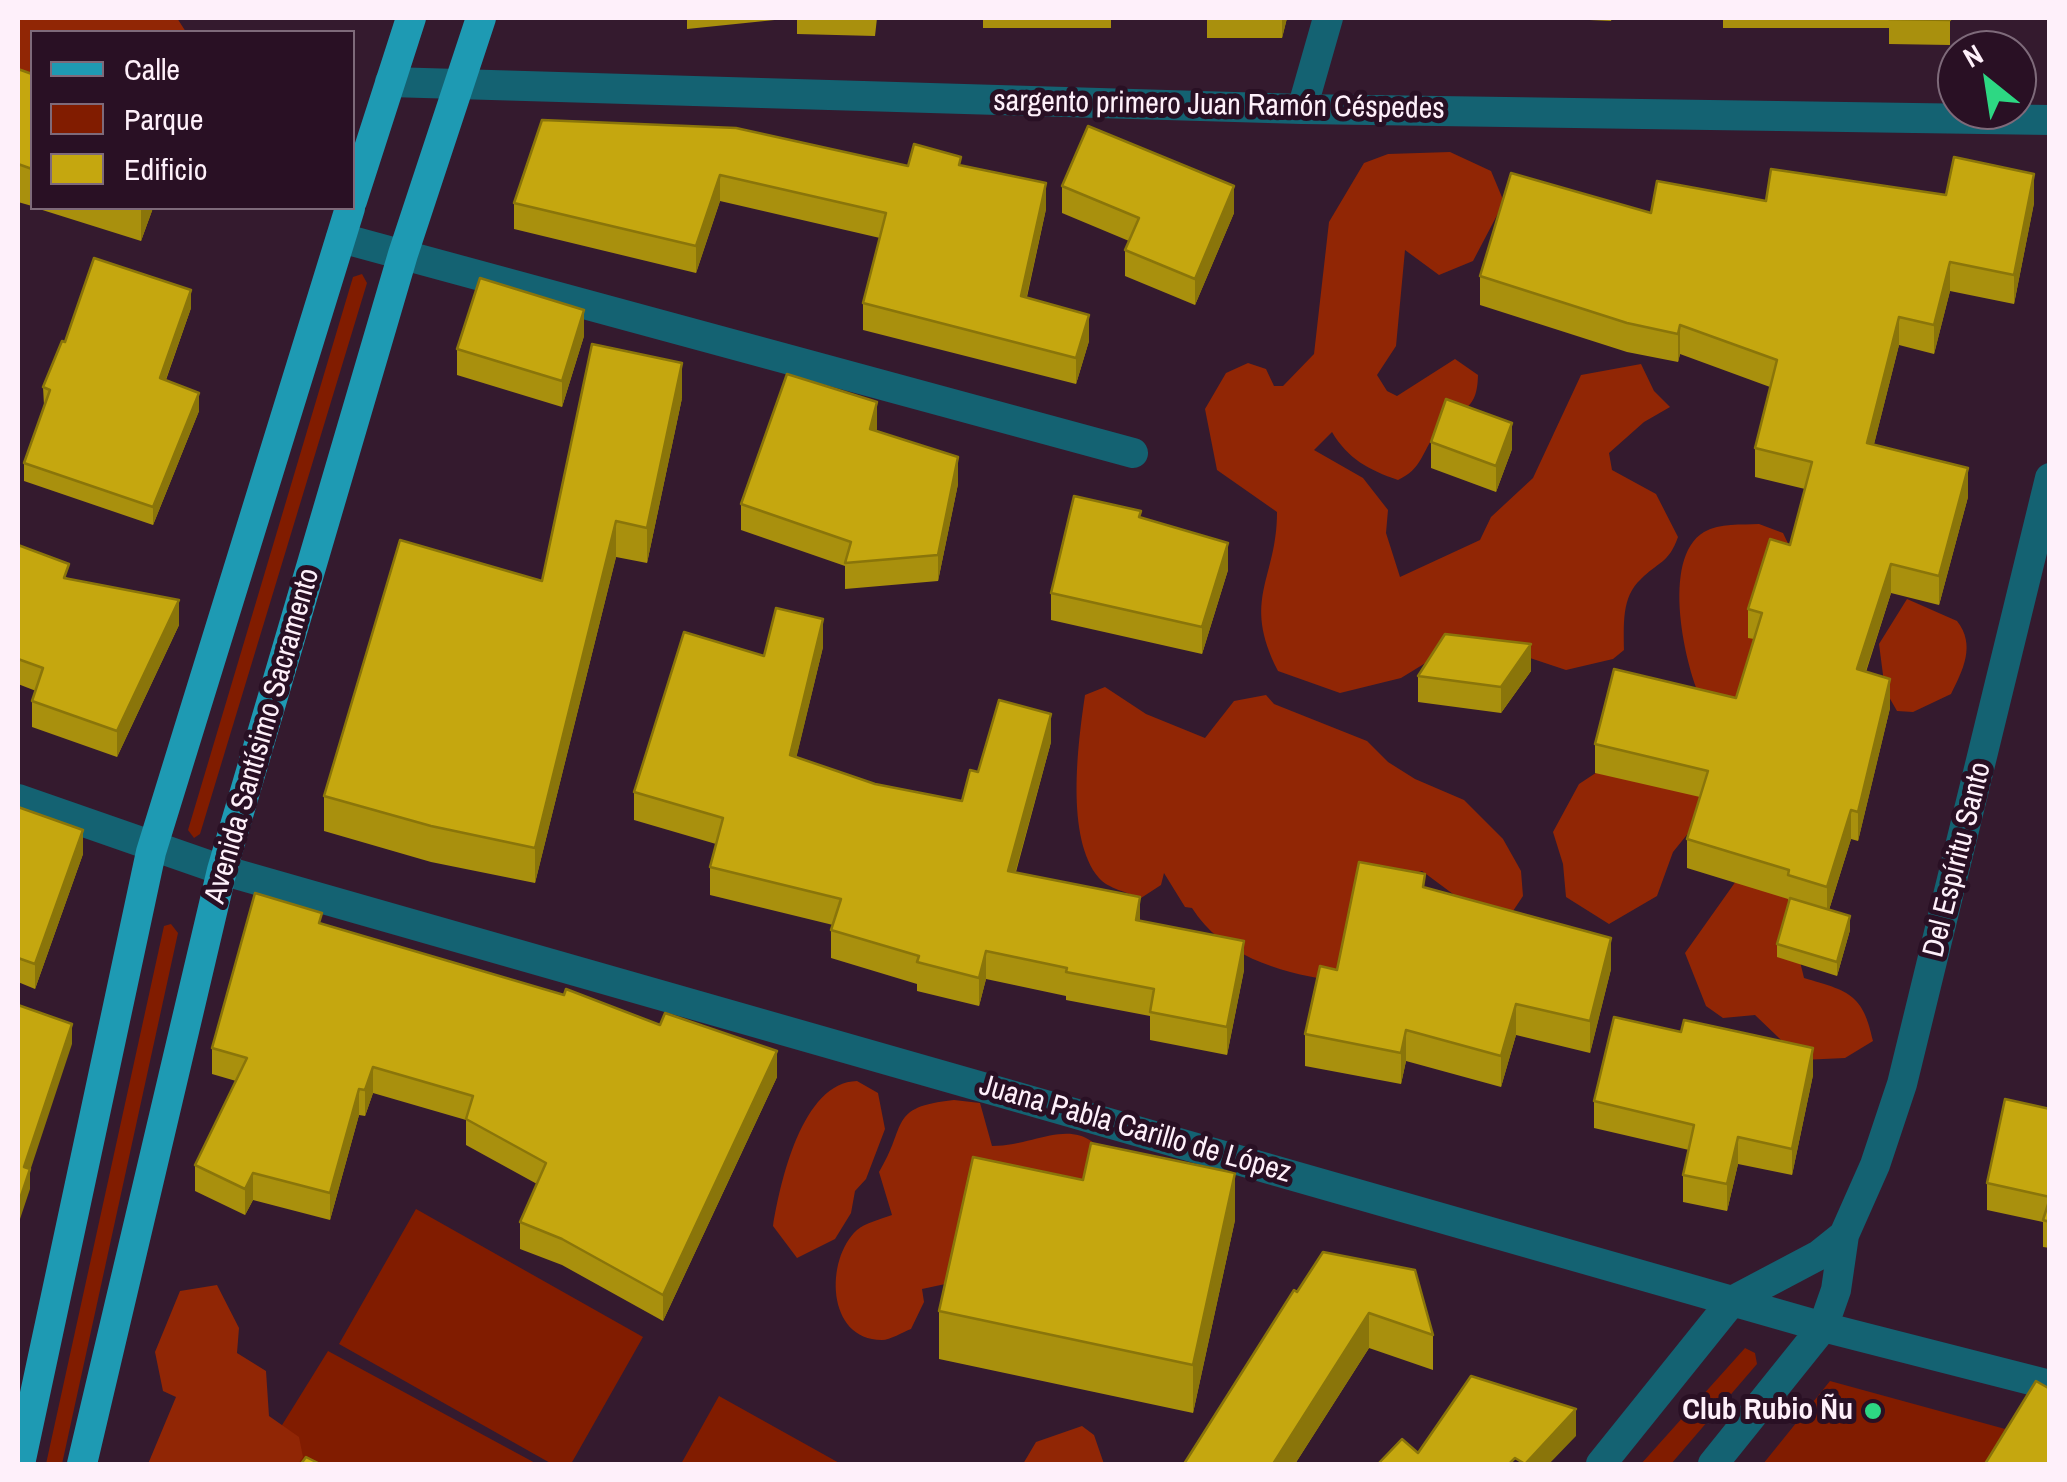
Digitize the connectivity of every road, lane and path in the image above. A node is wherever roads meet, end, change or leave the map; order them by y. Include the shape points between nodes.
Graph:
1 (411, 18) edge
2 (481, 18) edge
3 (1328, 18) edge
4 (390, 82) junction
5 (459, 85) junction
6 (1302, 109) junction
7 (2050, 120) edge
8 (355, 194) edge
9 (350, 210) edge
10 (341, 238) junction
11 (403, 254) junction
12 (1133, 453) dead end
13 (2050, 478) edge
14 (18, 799) edge
15 (152, 846) junction
16 (222, 870) junction
17 (1844, 1235) junction
18 (1732, 1301) junction
19 (1823, 1327) junction
20 (2050, 1385) edge
21 (20, 1464) edge
22 (82, 1464) edge
23 (1601, 1464) edge
24 (1713, 1464) edge

1 - 4 main road
2 - 5 main road, Avenida Santísimo Sacramento
3 - 6 street
4 - 5 street, sargento primero Juan Ramón Céspedes
4 - 8 main road
5 - 6 street, sargento primero Juan Ramón Céspedes
5 - 11 main road, Avenida Santísimo Sacramento
6 - 7 street, sargento primero Juan Ramón Céspedes
9 - 10 main road
10 - 11 street
10 - 15 main road
11 - 12 street
11 - 16 main road, Avenida Santísimo Sacramento
13 - 17 street, Del Espíritu Santo via 1902,1084
14 - 15 street, Juana Pabla Carillo de López
15 - 16 street, Juana Pabla Carillo de López
15 - 21 main road
16 - 18 street, Juana Pabla Carillo de López
16 - 22 main road, Avenida Santísimo Sacramento
17 - 18 street
17 - 19 street, Del Espíritu Santo
18 - 19 street, Juana Pabla Carillo de López
18 - 23 street
19 - 20 street, Juana Pabla Carillo de López
19 - 24 street, Del Espíritu Santo

